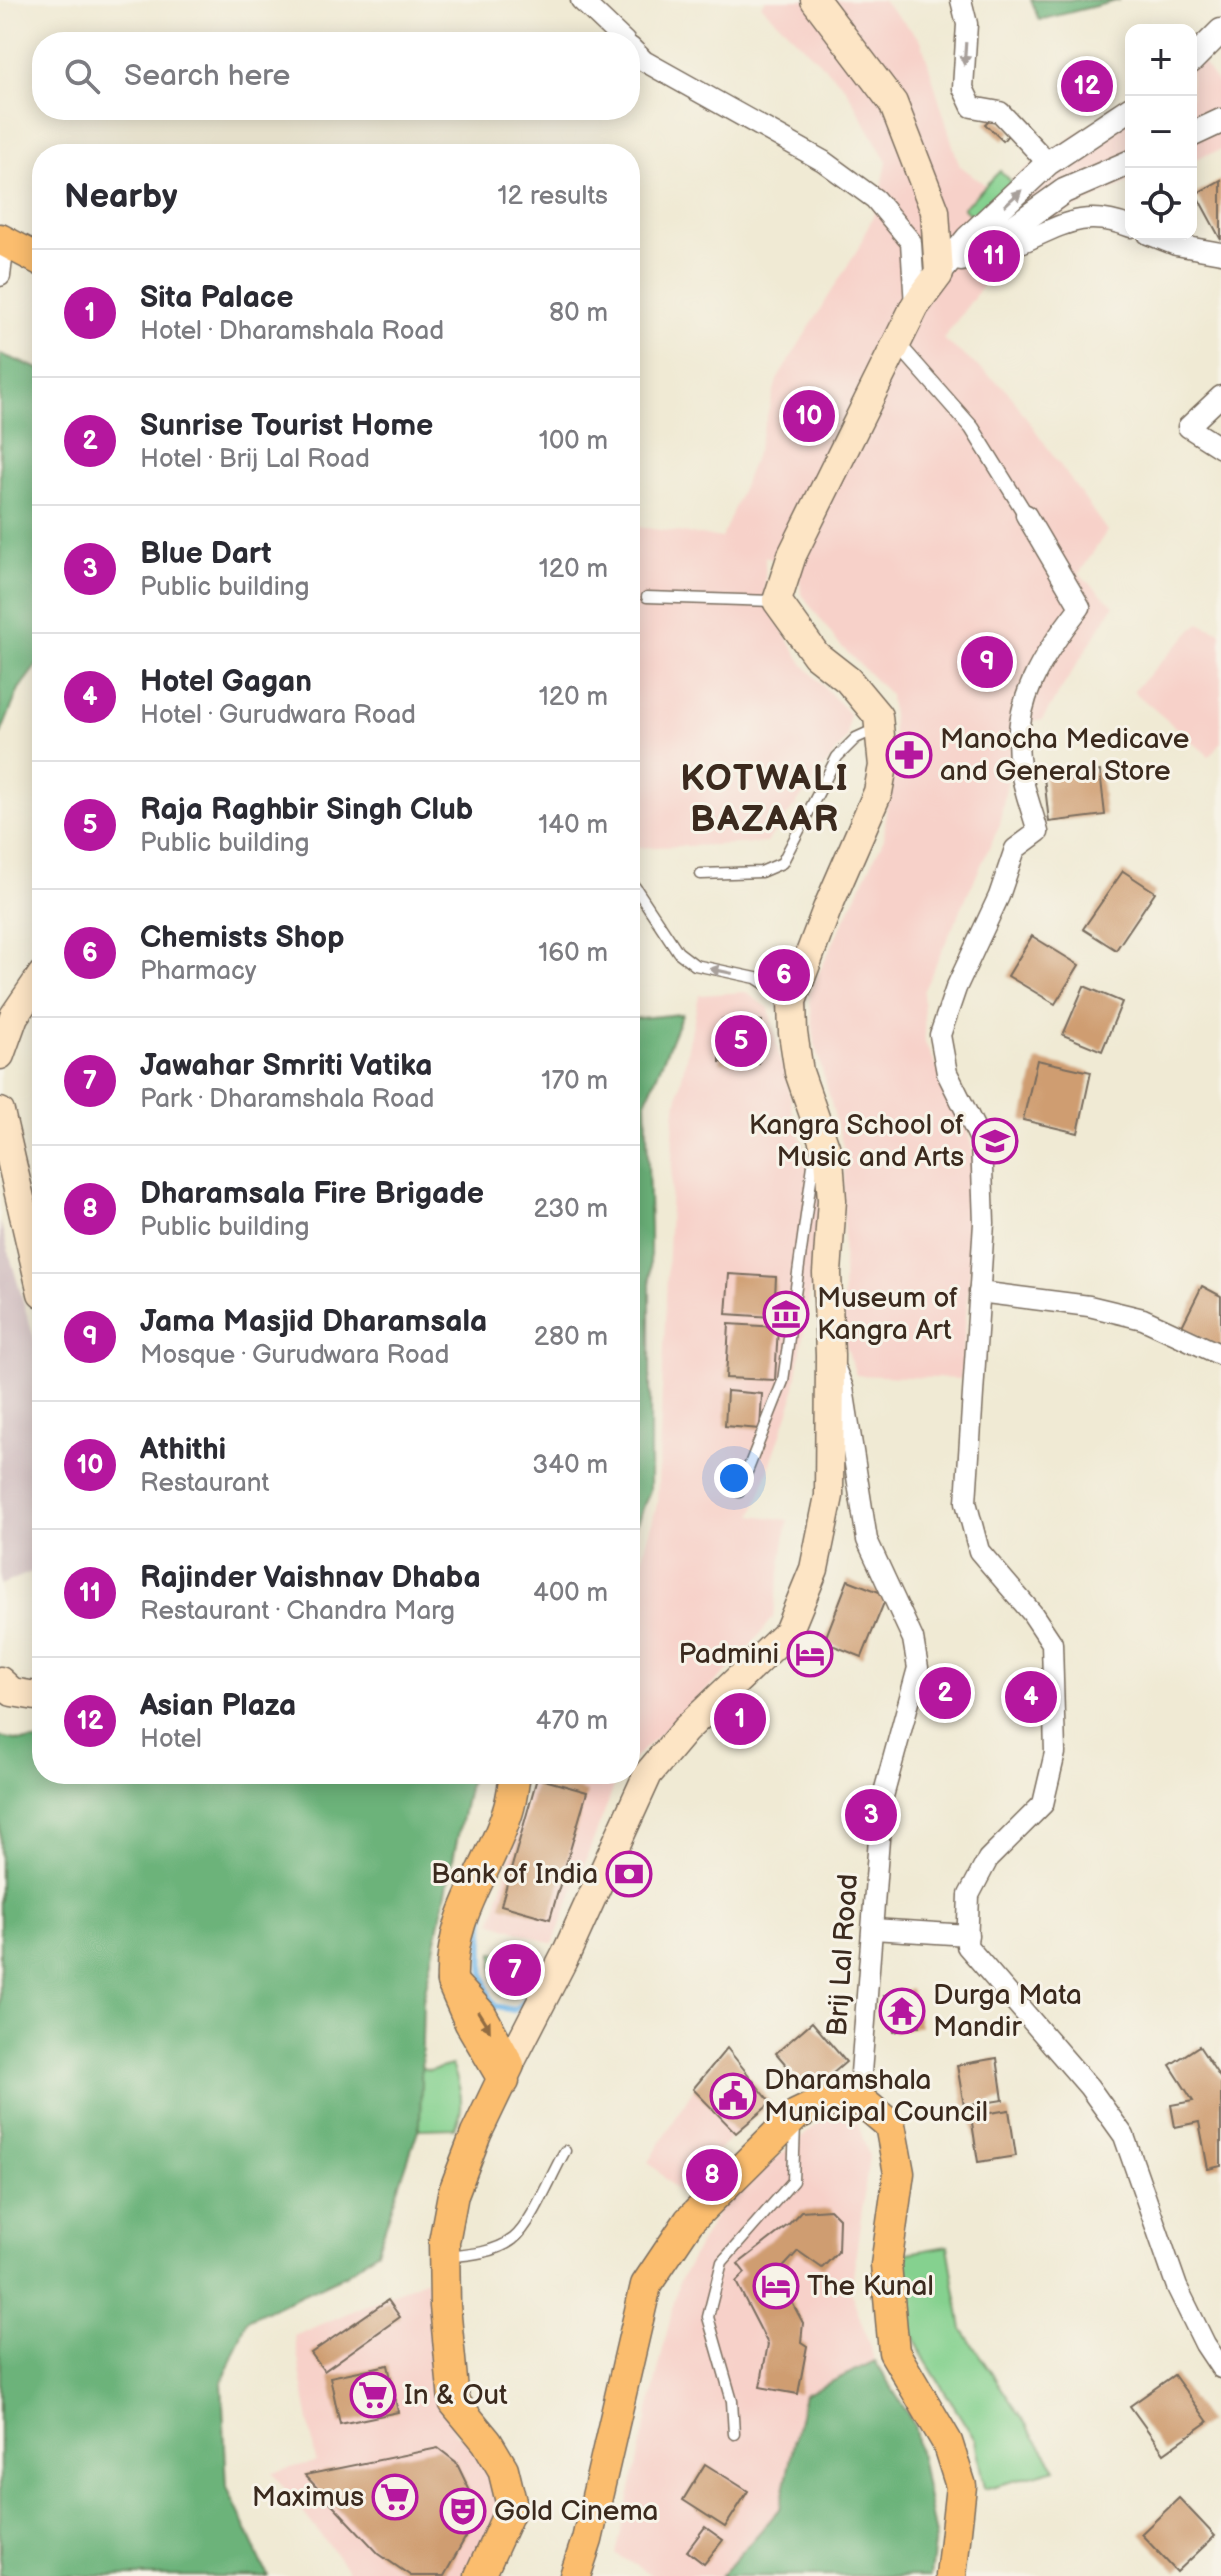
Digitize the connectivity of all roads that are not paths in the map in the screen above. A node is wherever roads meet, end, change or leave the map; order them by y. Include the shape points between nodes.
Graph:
1 (581, 0) edge
2 (815, 0) edge
3 (961, 0) edge
4 (1221, 31) edge
5 (615, 32) edge
6 (1197, 55) edge
7 (640, 57) edge
8 (1125, 112) edge
9 (1221, 121) edge
10 (1197, 132) edge
11 (1048, 163) junction
12 (1125, 165) edge
13 (1125, 225) edge
14 (1004, 234) junction
15 (2, 240) edge
16 (1163, 240) edge
17 (1221, 253) edge
18 (32, 256) edge
19 (939, 274) junction
20 (0, 276) edge
21 (915, 306) junction
22 (898, 344) junction
23 (1221, 396) edge
24 (1221, 448) edge
25 (1026, 515) joint
26 (647, 597) dead end
27 (777, 601) junction
28 (880, 727) junction
29 (701, 874) dead end
30 (640, 895) edge
31 (32, 990) edge
32 (792, 1001) junction
33 (0, 1055) edge
34 (0, 1112) edge
35 (813, 1165) dead end
36 (32, 1250) edge
37 (979, 1292) junction
38 (1221, 1355) edge
39 (830, 1356) junction
40 (739, 1492) dead end
41 (0, 1681) edge
42 (32, 1695) edge
43 (513, 1784) edge
44 (873, 1929) junction
45 (968, 1935) junction
46 (506, 2073) junction
47 (859, 2099) junction
48 (796, 2115) junction
49 (565, 2151) dead end
50 (444, 2258) junction
51 (1221, 2368) edge
52 (734, 2434) dead end
53 (480, 2576) edge
54 (575, 2576) edge
55 (951, 2576) edge

1 - 5 street
2 - 19 main road via 893,103 935,211
3 -> 11 street via 967,24 963,88 972,107 1000,112
4 - 6 street
7 - 21 street via 823,161 875,199 911,242
8 - 11 street
9 - 10 street
19 -> 11 street via 968,238
12 - 14 street via 1064,191
13 - 14 street via 1079,218 1023,242
14 - 19 street
15 - 18 main road
15 - 20 street
16 - 17 street
19 - 21 main road
21 - 22 main road
22 - 25 street via 972,428
22 - 27 main road via 792,555
23 - 24 street via 1188,427
25 - 37 street via 1080,607 1039,665 1017,729 1020,767 1038,832 1015,849 940,1035 947,1073 981,1141 984,1223
26 - 27 lane
27 - 28 main road via 816,655 848,680 878,716
28 - 29 lane via 856,738 837,757 782,863 761,872
28 - 32 main road via 883,766 878,792
32 -> 30 lane via 756,978 695,965 678,952
31 - 33 main road via 14,1016
32 - 39 main road via 799,1072 829,1158
34 - 36 main road
35 - 40 lane via 783,1381
37 - 38 street via 1089,1306 1143,1319
37 - 45 street via 966,1502 979,1551 1052,1643 1055,1753 1043,1804 988,1859 969,1895
39 - 44 street, Brij Lal Road via 843,1388 867,1540 913,1639 918,1668 882,1800
39 - 46 main road via 829,1496 814,1569 788,1632 685,1730 648,1774
41 - 42 main road via 12,1692
43 - 46 main road via 509,1810 456,1929 451,1956 452,1982 470,2023
44 - 45 street
44 - 47 street, Brij Lal Road
45 - 51 street via 967,1946 1089,2087 1124,2136 1177,2287
46 - 50 main road via 453,2194
47 - 48 main road via 821,2103
47 - 55 main road via 890,2125 899,2173 886,2265 894,2352 947,2442 961,2486
48 - 52 lane via 793,2181 722,2262 708,2317 732,2401
48 - 54 main road via 689,2221 646,2285
49 - 50 lane via 527,2226 512,2241 481,2253
50 - 53 main road via 454,2402 503,2469 512,2506

